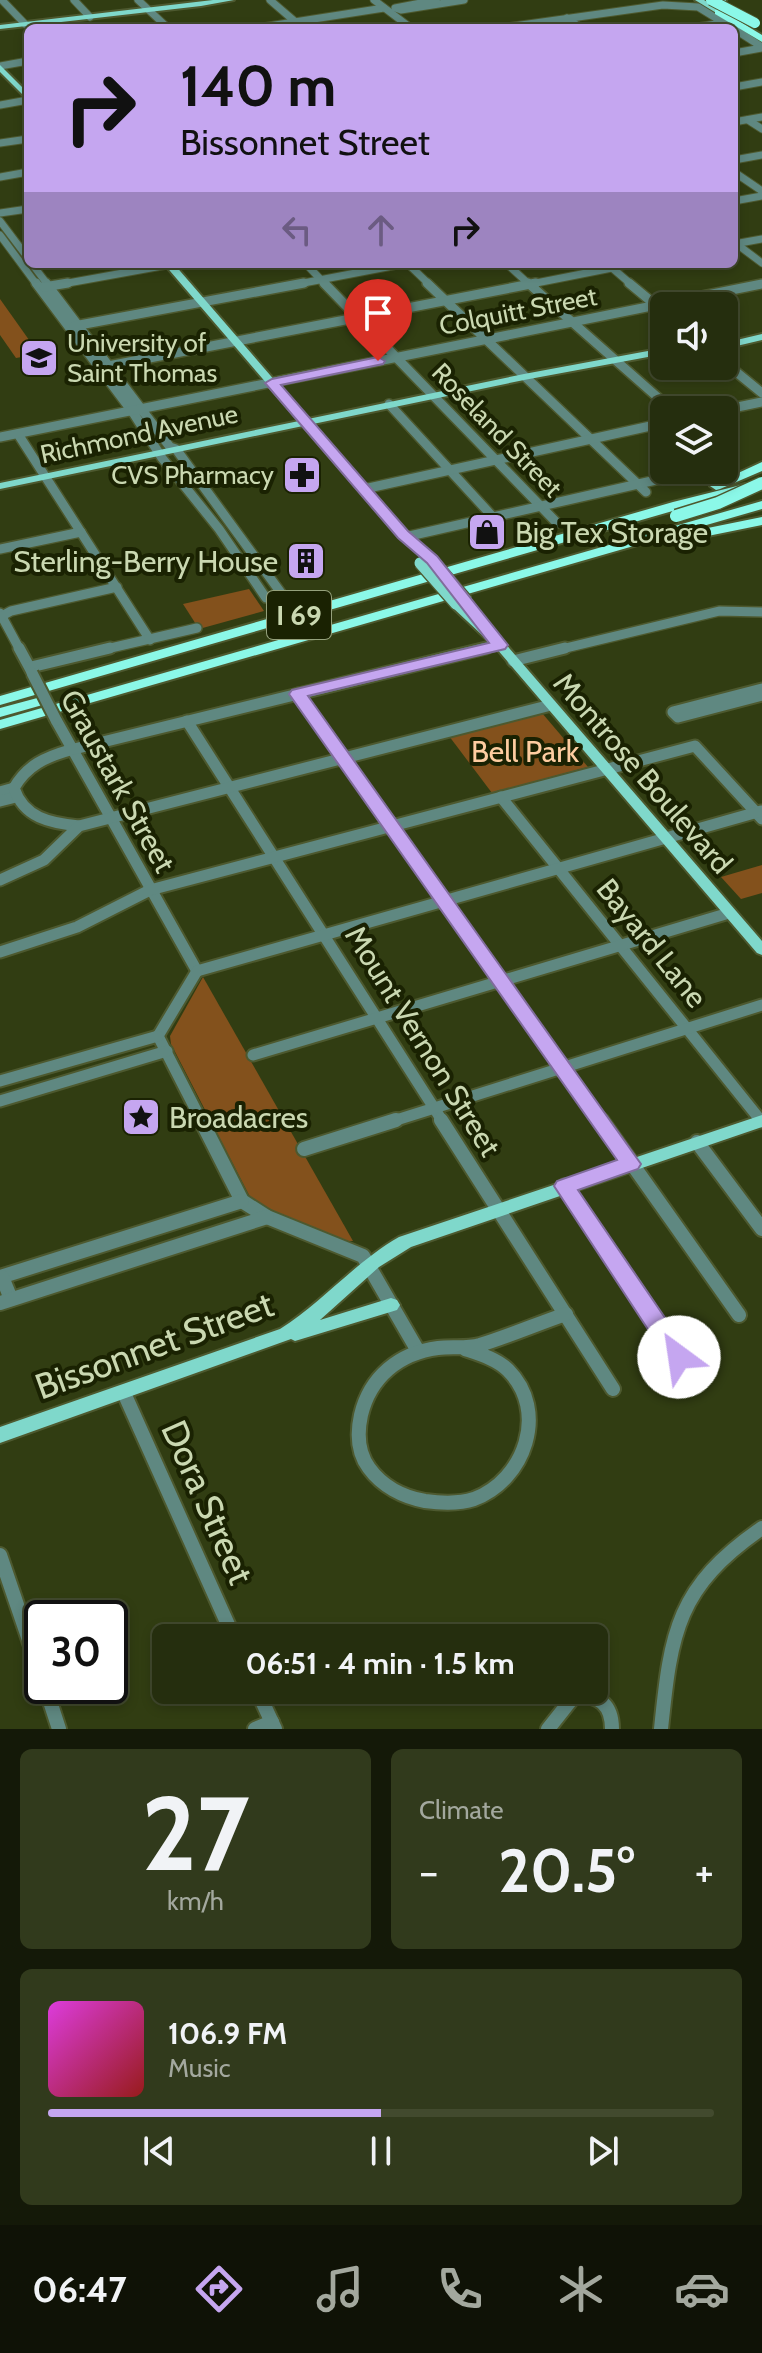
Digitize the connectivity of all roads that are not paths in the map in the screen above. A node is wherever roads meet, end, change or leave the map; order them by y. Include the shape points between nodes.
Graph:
1 (2, 0) edge
2 (74, 0) edge
3 (138, 0) edge
4 (230, 0) edge
5 (270, 0) edge
6 (374, 0) edge
7 (436, 0) edge
8 (461, 0) edge
9 (682, 0) edge
10 (711, 0) edge
11 (722, 0) edge
12 (697, 2) edge
13 (663, 5) junction
14 (387, 10) junction
15 (150, 12) junction
16 (718, 12) junction
17 (90, 17) junction
18 (567, 18) junction
19 (723, 23) joint
20 (760, 23) edge
21 (24, 24) edge
22 (25, 24) joint
23 (164, 24) edge
24 (298, 24) edge
25 (305, 24) edge
26 (406, 24) edge
27 (527, 24) edge
28 (575, 24) edge
29 (716, 24) edge
30 (738, 24) edge
31 (738, 24) edge
32 (0, 27) edge
33 (738, 32) edge
34 (762, 39) edge
35 (762, 47) edge
36 (738, 52) edge
37 (24, 64) edge
38 (0, 68) edge
39 (762, 82) edge
40 (738, 86) edge
41 (24, 95) edge
42 (24, 100) edge
43 (0, 105) edge
44 (762, 117) edge
45 (748, 120) junction
46 (738, 121) edge
47 (762, 129) edge
48 (24, 140) edge
49 (0, 143) edge
50 (762, 155) edge
51 (738, 159) edge
52 (24, 173) edge
53 (738, 175) edge
54 (0, 177) edge
55 (762, 194) edge
56 (738, 200) edge
57 (24, 210) edge
58 (0, 213) edge
59 (0, 221) edge
60 (0, 235) edge
61 (762, 239) edge
62 (738, 243) edge
63 (738, 245) edge
64 (20, 249) edge
65 (0, 252) edge
66 (762, 263) edge
67 (32, 268) edge
68 (34, 268) edge
69 (149, 268) edge
70 (174, 268) edge
71 (310, 268) edge
72 (383, 268) edge
73 (410, 268) edge
74 (512, 268) edge
75 (600, 268) edge
76 (611, 268) edge
77 (321, 279) junction
78 (530, 284) junction
79 (762, 284) edge
80 (44, 287) junction
81 (722, 292) edge
82 (446, 300) junction
83 (650, 300) edge
84 (202, 302) junction
85 (650, 306) edge
86 (357, 317) junction
87 (574, 322) junction
88 (73, 326) junction
89 (762, 331) edge
90 (738, 336) edge
91 (762, 337) edge
92 (487, 339) junction
93 (236, 341) junction
94 (738, 343) edge
95 (650, 355) edge
96 (396, 357) junction
97 (650, 361) edge
98 (620, 364) junction
99 (109, 366) junction
100 (99, 368) junction
101 (738, 373) edge
102 (527, 379) junction
103 (272, 383) junction
104 (762, 393) edge
105 (656, 396) edge
106 (436, 398) junction
107 (762, 402) edge
108 (392, 407) junction
109 (738, 407) edge
110 (142, 409) junction
111 (131, 411) junction
112 (308, 424) junction
113 (650, 426) edge
114 (18, 434) junction
115 (0, 437) edge
116 (591, 439) junction
117 (178, 452) junction
118 (161, 455) junction
119 (496, 460) junction
120 (762, 466) edge
121 (448, 470) junction
122 (48, 478) junction
123 (650, 481) edge
124 (638, 484) junction
125 (762, 484) edge
126 (0, 489) edge
127 (364, 489) junction
128 (646, 492) dead end
129 (762, 493) edge
130 (212, 502) junction
131 (198, 505) junction
132 (762, 505) edge
133 (541, 506) junction
134 (493, 517) junction
135 (686, 521) junction
136 (762, 521) edge
137 (557, 523) dead end
138 (81, 532) junction
139 (405, 537) junction
140 (0, 549) edge
141 (250, 553) junction
142 (238, 556) junction
143 (504, 578) junction
144 (117, 587) junction
145 (762, 612) edge
146 (1, 615) edge
147 (197, 628) dead end
148 (150, 640) junction
149 (500, 645) junction
150 (516, 664) junction
151 (31, 670) junction
152 (762, 689) edge
153 (298, 694) junction
154 (762, 695) edge
155 (0, 701) edge
156 (551, 705) junction
157 (0, 713) edge
158 (187, 721) junction
159 (0, 725) edge
160 (70, 750) junction
161 (343, 758) junction
162 (606, 769) junction
163 (230, 787) junction
164 (0, 792) edge
165 (15, 793) junction
166 (501, 797) junction
167 (0, 801) edge
168 (760, 814) edge
169 (110, 818) junction
170 (79, 826) junction
171 (393, 826) junction
172 (665, 837) junction
173 (276, 858) junction
174 (558, 868) junction
175 (0, 880) edge
176 (150, 890) junction
177 (445, 900) junction
178 (729, 913) junction
179 (324, 934) junction
180 (620, 946) junction
181 (762, 950) edge
182 (0, 952) edge
183 (197, 971) junction
184 (502, 981) junction
185 (762, 1005) edge
186 (376, 1018) junction
187 (688, 1028) junction
188 (158, 1036) junction
189 (167, 1051) junction
190 (253, 1055) dead end
191 (564, 1067) junction
192 (0, 1081) edge
193 (0, 1101) edge
194 (434, 1108) junction
195 (762, 1121) edge
196 (697, 1142) junction
197 (304, 1149) dead end
198 (631, 1164) junction
199 (565, 1186) junction
200 (242, 1201) junction
201 (499, 1209) junction
202 (267, 1217) junction
203 (762, 1229) edge
204 (369, 1266) junction
205 (1, 1277) edge
206 (6, 1301) edge
207 (391, 1305) junction
208 (566, 1314) junction
209 (739, 1315) dead end
210 (268, 1342) junction
211 (465, 1349) junction
212 (418, 1351) junction
213 (680, 1355) dead end
214 (613, 1389) dead end
215 (124, 1393) junction
216 (0, 1435) edge
217 (762, 1528) edge
218 (0, 1555) edge
219 (228, 1624) edge
220 (24, 1625) edge
221 (51, 1704) edge
222 (263, 1704) edge
223 (273, 1726) edge
224 (59, 1729) edge
225 (255, 1729) edge
226 (548, 1729) edge
227 (612, 1729) edge
228 (661, 1729) edge

1 - 22 street
2 - 17 street
3 - 15 street
4 - 15 main road
5 - 24 street
6 - 14 street
7 - 8 street via 395,8
9 - 13 street
10 - 20 highway, bridge
11 - 16 main road
12 - 13 street
12 - 16 main road
12 - 19 street
13 - 18 street
14 - 25 street
14 - 26 street
15 - 17 main road
15 - 23 street
16 - 20 street
16 - 30 highway
17 - 22 main road
18 - 27 street
18 - 28 street
19 - 29 street
21 - 32 main road
31 - 34 highway
33 - 35 street
35 - 36 street
37 - 38 street
38 - 41 main road
39 - 40 street
42 - 43 street
44 - 45 street
45 - 46 street
45 - 47 street
48 - 49 street
50 - 51 street
52 - 54 street
53 - 55 street
55 - 56 street
57 - 58 street
59 - 64 street
60 - 64 street
61 - 62 street
63 - 66 street
64 - 65 street
67 - 80 street
68 - 80 street
69 - 80 street
70 - 84 main road, Montrose Boulevard
71 - 77 street, Roseland Street
72 - 77 street
73 - 82 street
74 - 78 street
75 - 78 street
76 - 83 street
77 - 84 street
77 - 86 street, Roseland Street
78 - 82 street
78 - 87 street
79 - 81 street, Colquitt Street
80 - 88 street
82 - 86 street
82 - 92 street
84 - 88 street
84 - 93 main road, Montrose Boulevard
85 - 87 street, Colquitt Street
86 - 93 street
86 - 96 street, Roseland Street
87 - 92 street, Colquitt Street
87 - 98 street
88 - 99 street
88 - 100 street
89 - 90 main road
91 - 94 main road
92 - 96 street, Colquitt Street
92 - 102 street
93 - 99 street
93 - 103 main road, Montrose Boulevard
95 - 98 main road, Richmond Avenue
96 - 103 street, Colquitt Street
96 - 106 street, Roseland Street
97 - 98 main road, Richmond Avenue
98 - 102 main road, Richmond Avenue
98 - 105 street
99 - 100 street
99 - 110 street
100 - 111 street
101 - 104 street
102 - 106 main road, Richmond Avenue
102 - 116 street
103 - 110 street, Colquitt Street
103 - 112 main road, Montrose Boulevard
106 - 108 main road, Richmond Avenue
106 - 119 street, Roseland Street
107 - 109 street
108 - 112 main road, Richmond Avenue
108 - 121 street
110 - 111 street, Colquitt Street
110 - 117 street
111 - 114 street, Colquitt Street
111 - 118 street
112 - 117 main road, Richmond Avenue
112 - 127 main road, Montrose Boulevard
113 - 116 street
114 - 115 street, Colquitt Street
114 - 122 street
116 - 119 street
116 - 124 street
117 - 118 main road, Richmond Avenue
117 - 130 street
118 - 122 main road, Richmond Avenue
118 - 131 street
119 - 121 street
119 - 133 street, Roseland Street
120 - 135 highway
121 - 127 street
121 - 134 street
122 - 126 main road, Richmond Avenue
122 - 138 street
123 - 124 street
124 - 128 street
124 - 133 street
125 - 135 highway, bridge
127 - 139 main road, Montrose Boulevard
129 - 135 highway
130 - 131 street
130 - 141 street
131 - 142 street
132 - 135 highway, I 69
133 - 134 street
133 - 137 street, Roseland Street
134 - 139 street
135 - 136 highway
135 - 143 highway
135 - 143 highway, I 69 via 575,561
135 - 155 highway, I 69
135 - 157 highway
138 - 140 street
138 - 144 street
139 - 149 main road, Montrose Boulevard, bridge
141 - 142 street
141 - 142 street via 284,597 266,598
143 - 159 highway, I 69
144 - 146 street
144 - 148 street
145 - 150 street via 736,611
146 - 151 street, Graustark Street
147 - 148 street
148 - 151 street
149 - 150 main road, Montrose Boulevard
149 - 153 street
150 - 156 main road, Montrose Boulevard
151 - 160 street, Graustark Street, bridge
152 - 154 street via 673,712 678,717
153 - 158 street
153 - 161 street
156 - 161 street
156 - 162 main road, Montrose Boulevard
158 - 160 street
158 - 163 street, Mount Vernon Street
160 - 165 street via 32,764 22,773
160 - 169 street, Graustark Street
161 - 163 street
161 - 171 street
162 - 166 street
162 - 168 street via 695,746
162 - 172 main road, Montrose Boulevard
163 - 169 street
163 - 173 street, Mount Vernon Street
164 - 165 street
165 - 167 street
165 - 170 street via 31,815
166 - 171 street
166 - 174 street, Bayard Lane
168 - 172 street
169 - 170 street
169 - 176 street, Graustark Street
170 - 175 street via 50,858
171 - 173 street
171 - 177 street
172 - 174 street
172 - 178 main road, Montrose Boulevard
173 - 176 street
173 - 179 street, Mount Vernon Street
174 - 177 street
174 - 180 street, Bayard Lane
176 - 182 street via 71,931
176 - 183 street, Graustark Street
177 - 179 street
177 - 184 street
178 - 180 street
178 - 181 main road, Montrose Boulevard
179 - 183 street
179 - 186 street, Mount Vernon Street
180 - 184 street
180 - 187 street, Bayard Lane
183 - 188 street
184 - 186 street
184 - 191 street
185 - 187 street
186 - 190 street
186 - 194 street, Mount Vernon Street
187 - 191 street
187 - 195 street, Bayard Lane
188 - 189 street
188 - 192 street
189 - 193 street
189 - 200 street
191 - 194 street
191 - 198 street
194 - 197 street
194 - 201 street, Mount Vernon Street
195 - 196 main road, Bissonnet Street
196 - 198 main road, Bissonnet Street
196 - 203 street
198 - 199 main road, Bissonnet Street
198 - 209 street
199 - 201 main road, Bissonnet Street
199 - 213 street
200 - 202 street
200 - 205 street
201 - 204 main road, Bissonnet Street via 405,1242
201 - 208 street, Mount Vernon Street
202 - 204 street via 363,1256
202 - 206 street
204 - 207 street
204 - 210 main road, Bissonnet Street via 328,1306
205 - 206 street
207 - 210 main road
207 - 212 street
208 - 211 street
208 - 214 street, Mount Vernon Street
210 - 215 main road, Bissonnet Street
211 - 212 street
211 - 212 street via 499,1363 516,1378 525,1391 531,1421 515,1466 491,1490 463,1502 421,1500 393,1490 372,1472 360,1449 357,1437 365,1395 382,1371
215 - 216 main road, Bissonnet Street
215 - 219 street, Dora Street
217 - 228 street via 711,1566 679,1615 667,1665
218 - 220 street
221 - 224 street
222 - 223 street
223 - 225 street
226 - 227 street via 575,1695 589,1694 611,1712

